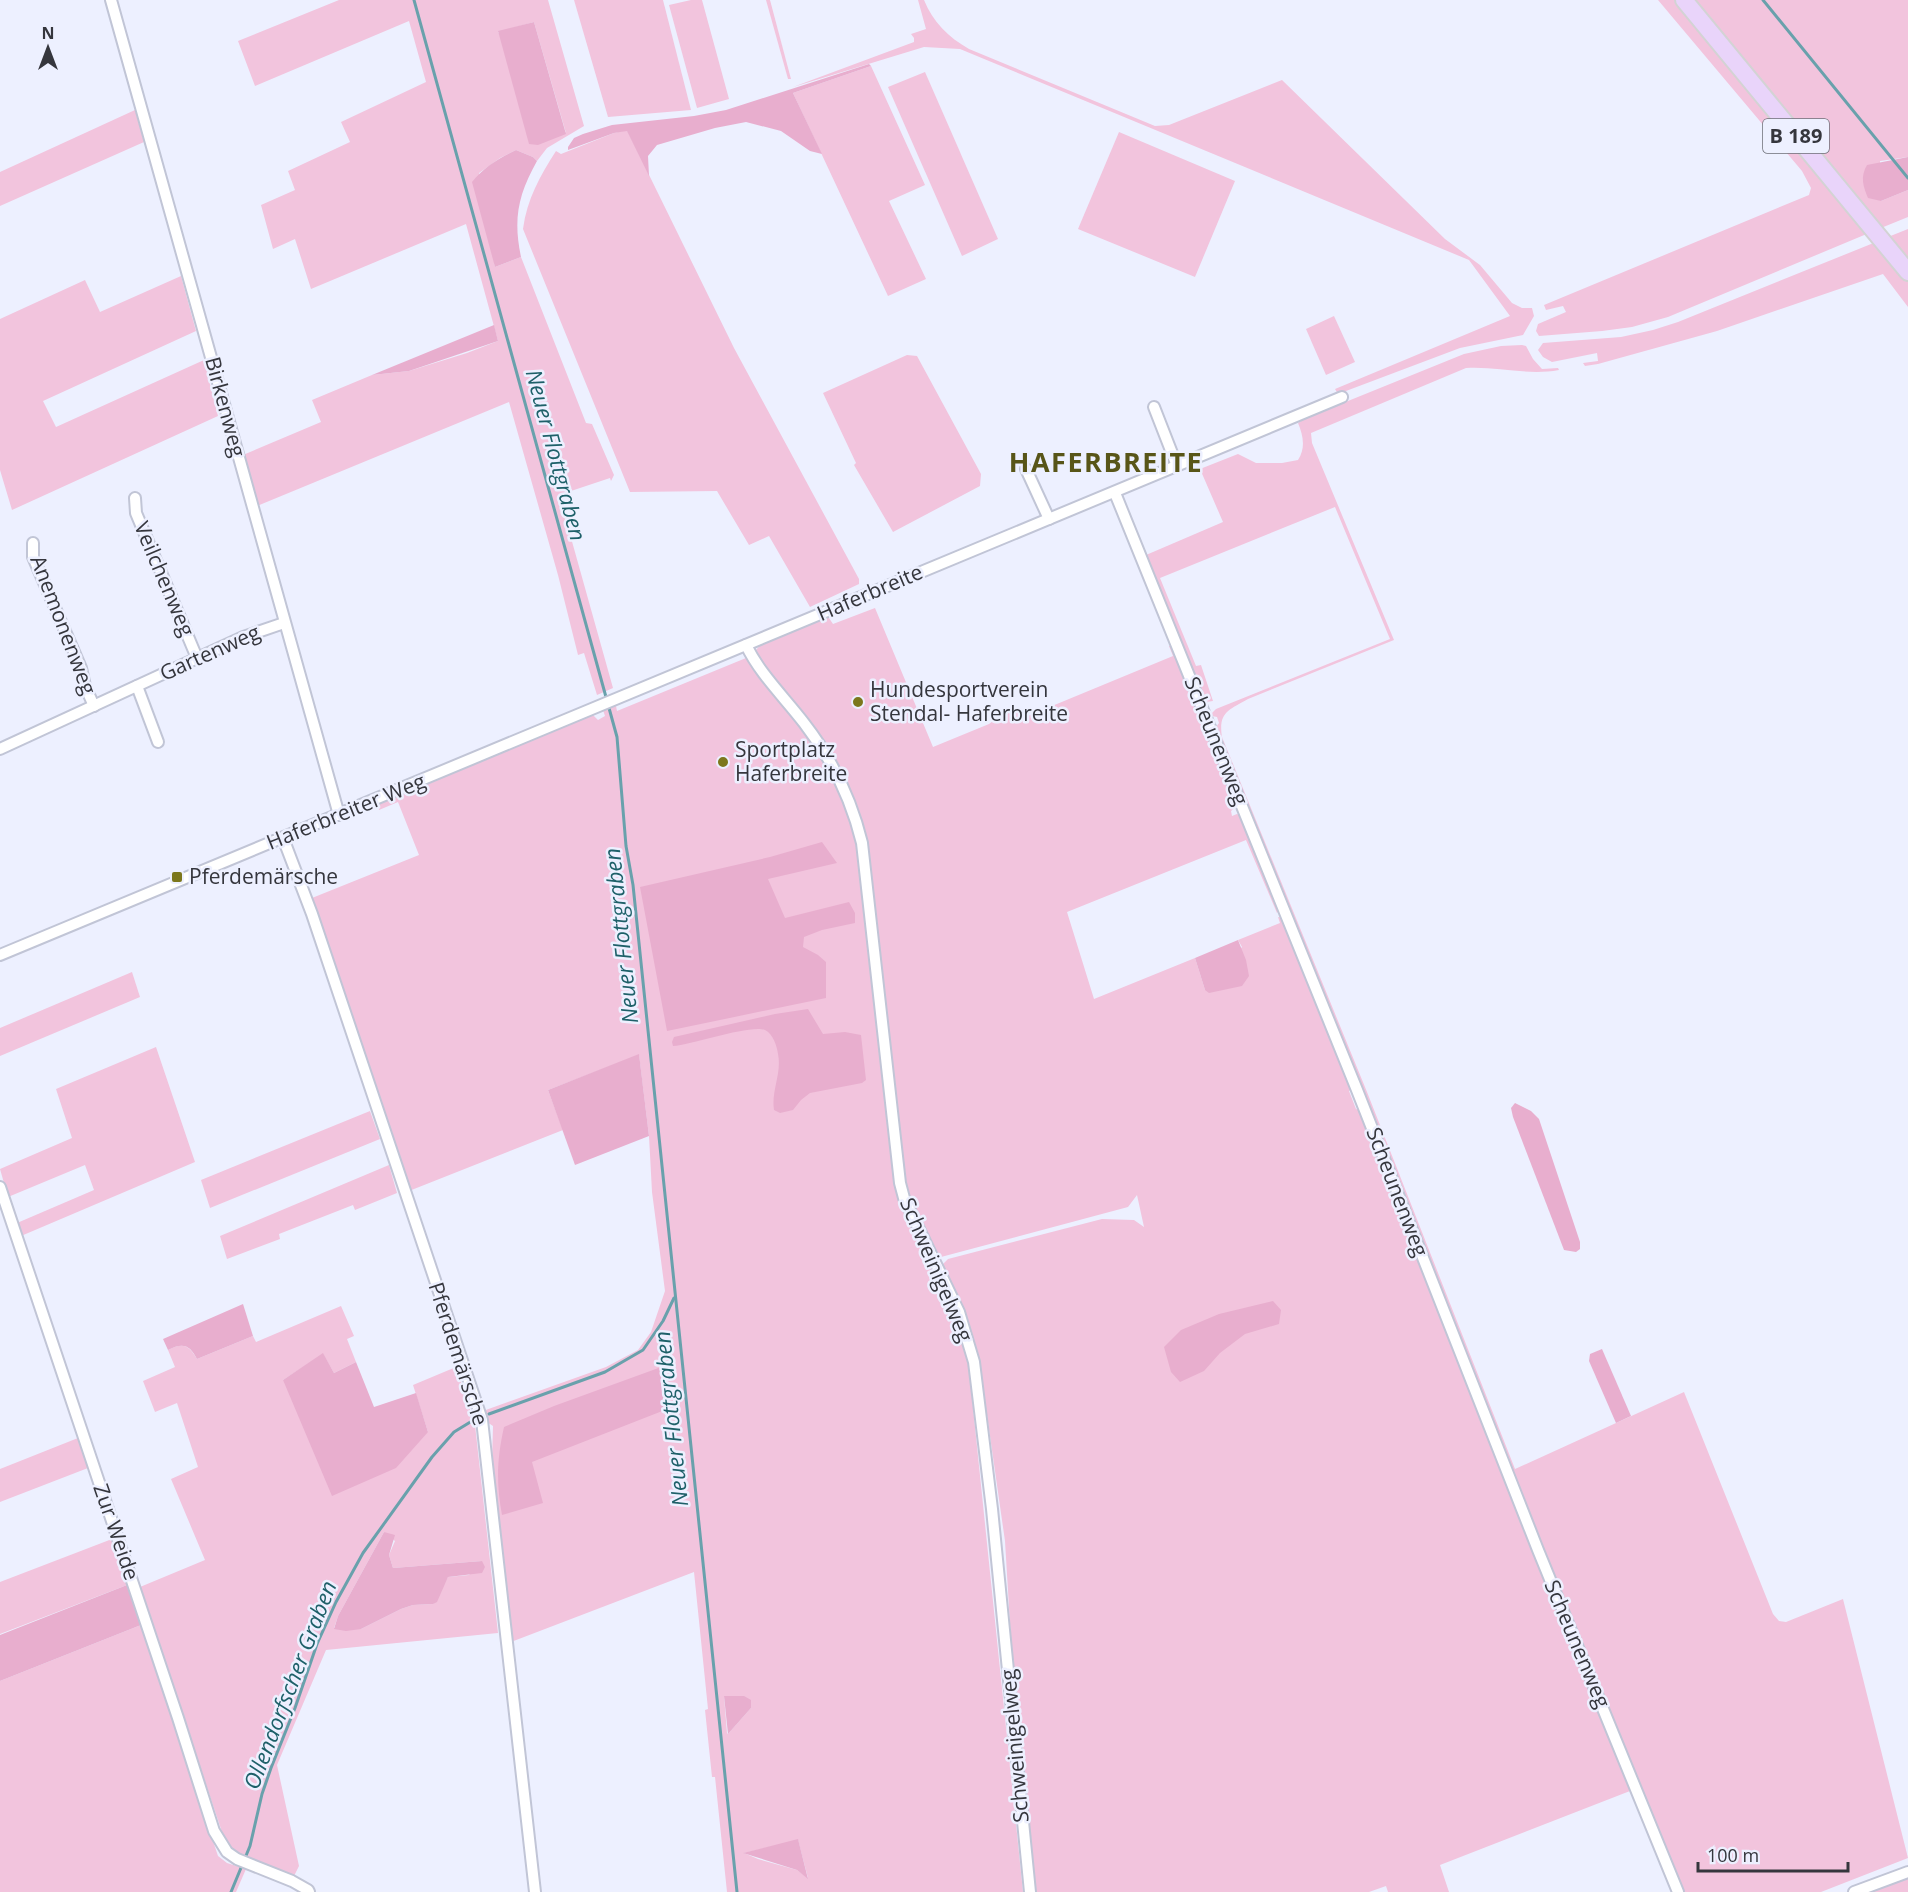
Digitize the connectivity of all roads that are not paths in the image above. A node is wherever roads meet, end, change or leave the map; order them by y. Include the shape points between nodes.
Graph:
1 (111, 0) edge
2 (1684, 0) edge
3 (1908, 272) edge
4 (1342, 397) dead end
5 (1154, 406) dead end
6 (1177, 466) junction
7 (1026, 469) dead end
8 (1115, 493) junction
9 (135, 498) dead end
10 (1050, 519) junction
11 (33, 543) dead end
12 (284, 623) junction
13 (746, 645) junction
14 (197, 658) junction
15 (691, 667) joint
16 (137, 686) junction
17 (94, 706) junction
18 (158, 742) dead end
19 (0, 749) edge
20 (339, 815) junction
21 (283, 838) junction
22 (0, 955) edge
23 (0, 1187) edge
24 (1908, 1872) edge
25 (309, 1892) edge
26 (535, 1892) edge
27 (1030, 1892) edge
28 (1678, 1892) edge
29 (1854, 1892) edge

1 - 12 street, Birkenweg
2 - 3 main road, B 189
4 - 6 street, Haferbreite
5 - 6 street
6 - 8 street, Haferbreite
7 - 10 street
8 - 10 street, Haferbreite
8 - 28 street, Scheunenweg
9 - 14 street, Veilchenweg via 136,513
10 - 13 street, Haferbreite
11 - 17 street, Anemonenweg via 33,557
12 - 14 street, Gartenweg
12 - 20 street, Birkenweg
13 - 15 street, Haferbreite
13 - 27 street, Schweinigelweg via 765,676 830,758 862,843 900,1183 959,1312 974,1362
14 - 16 street, Gartenweg
15 - 20 street, Haferbreiter Weg
16 - 17 street, Gartenweg
16 - 18 street, Gartenweg
17 - 19 street, Gartenweg
20 - 21 street, Haferbreiter Weg
21 - 22 street, Haferbreiter Weg
21 - 26 street, Pferdemärsche via 482,1420
23 - 25 street, Zur Weide via 214,1831 227,1852 237,1859
24 - 29 street

